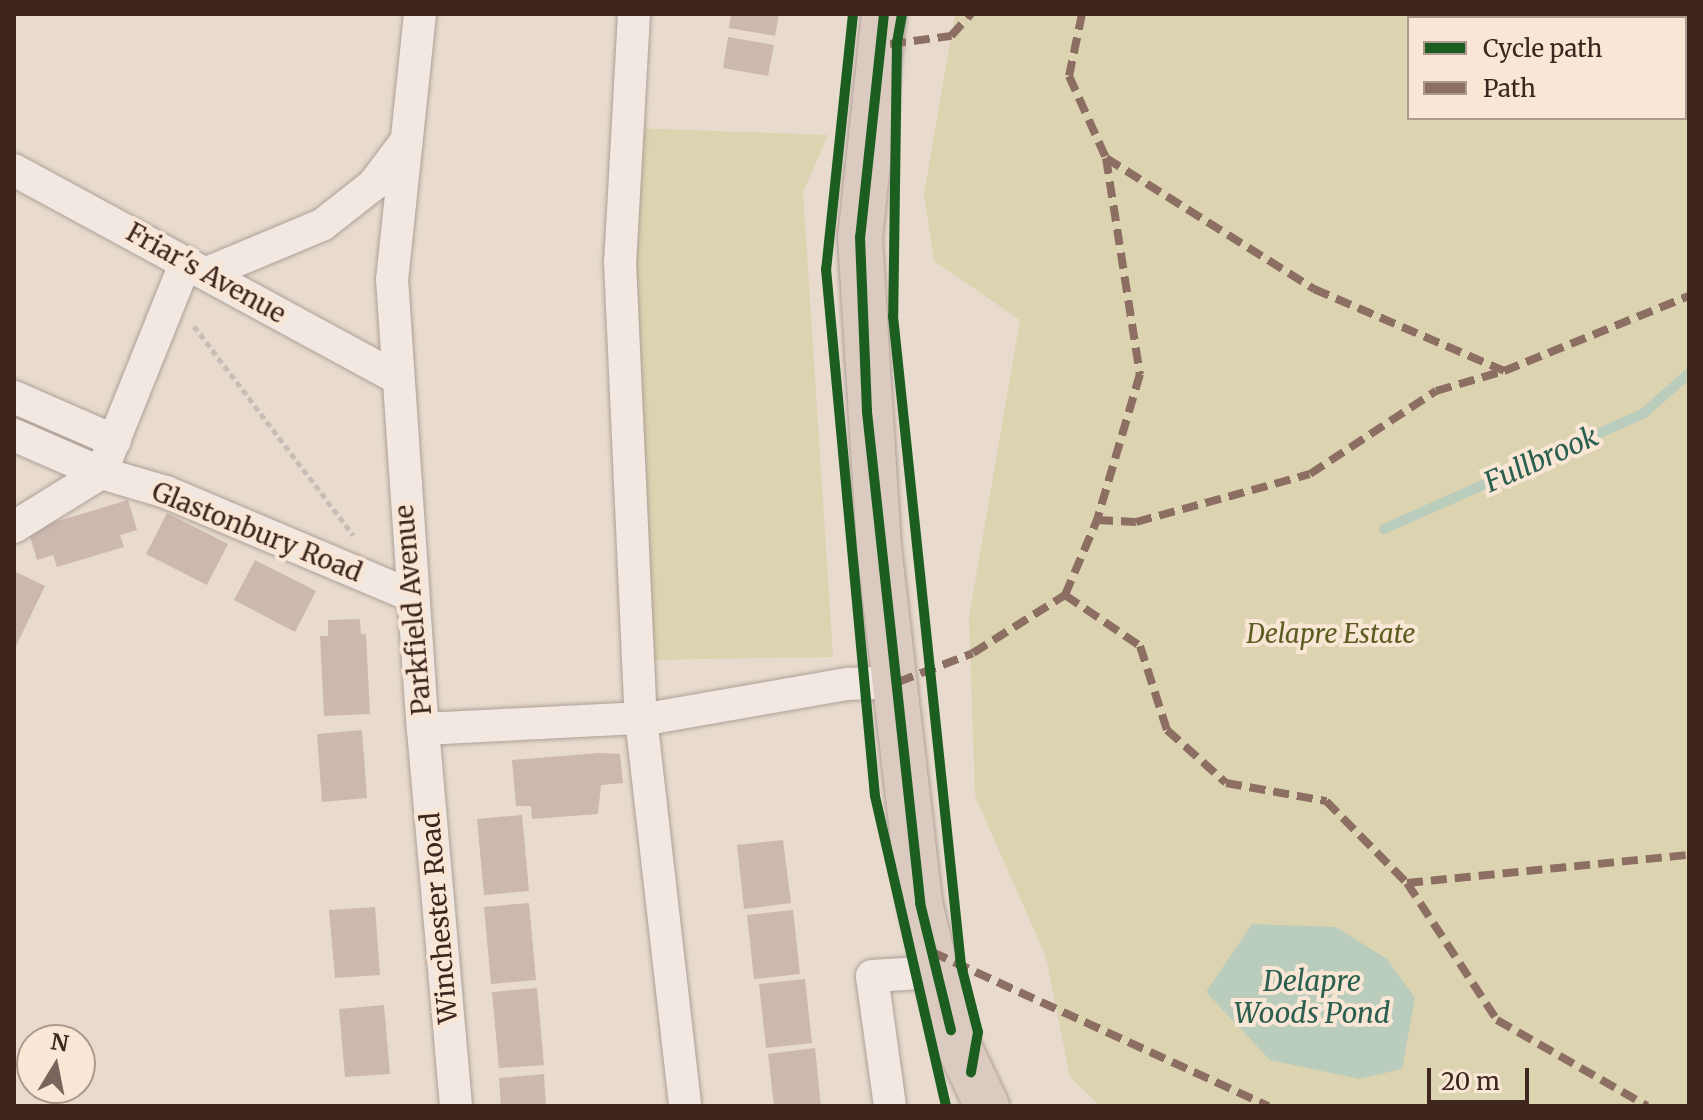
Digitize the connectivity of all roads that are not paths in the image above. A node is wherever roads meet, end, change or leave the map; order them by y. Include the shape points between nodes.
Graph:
1 (420, 14) edge
2 (634, 14) edge
3 (884, 14) edge
4 (407, 140) junction
5 (14, 170) edge
6 (197, 268) junction
7 (397, 378) junction
8 (14, 397) edge
9 (14, 435) edge
10 (115, 441) junction
11 (101, 473) junction
12 (14, 527) edge
13 (412, 596) junction
14 (898, 682) junction
15 (641, 718) junction
16 (423, 729) junction
17 (937, 972) junction
18 (456, 1106) edge
19 (685, 1106) edge
20 (890, 1106) edge
21 (987, 1106) edge

1 - 4 street, Parkfield Avenue
2 - 15 street via 620,262
3 - 14 highway via 860,237 867,412
4 - 6 street via 373,185 322,225
4 - 7 street, Parkfield Avenue via 392,279
5 - 6 street, Friar's Avenue
6 - 7 street, Friar's Avenue
6 - 10 street via 173,295
7 - 13 street, Parkfield Avenue
8 - 10 street
9 - 11 street, Glastonbury Road
10 - 11 street
11 - 12 street
11 - 13 street, Glastonbury Road via 166,492
13 - 16 street, Parkfield Avenue
14 - 15 street, Parkfield Avenue via 848,684
14 - 17 highway via 920,903
15 - 16 street, Parkfield Avenue
15 - 19 street
16 - 18 street, Winchester Road
17 - 20 street via 872,976
17 - 21 highway via 951,1030

